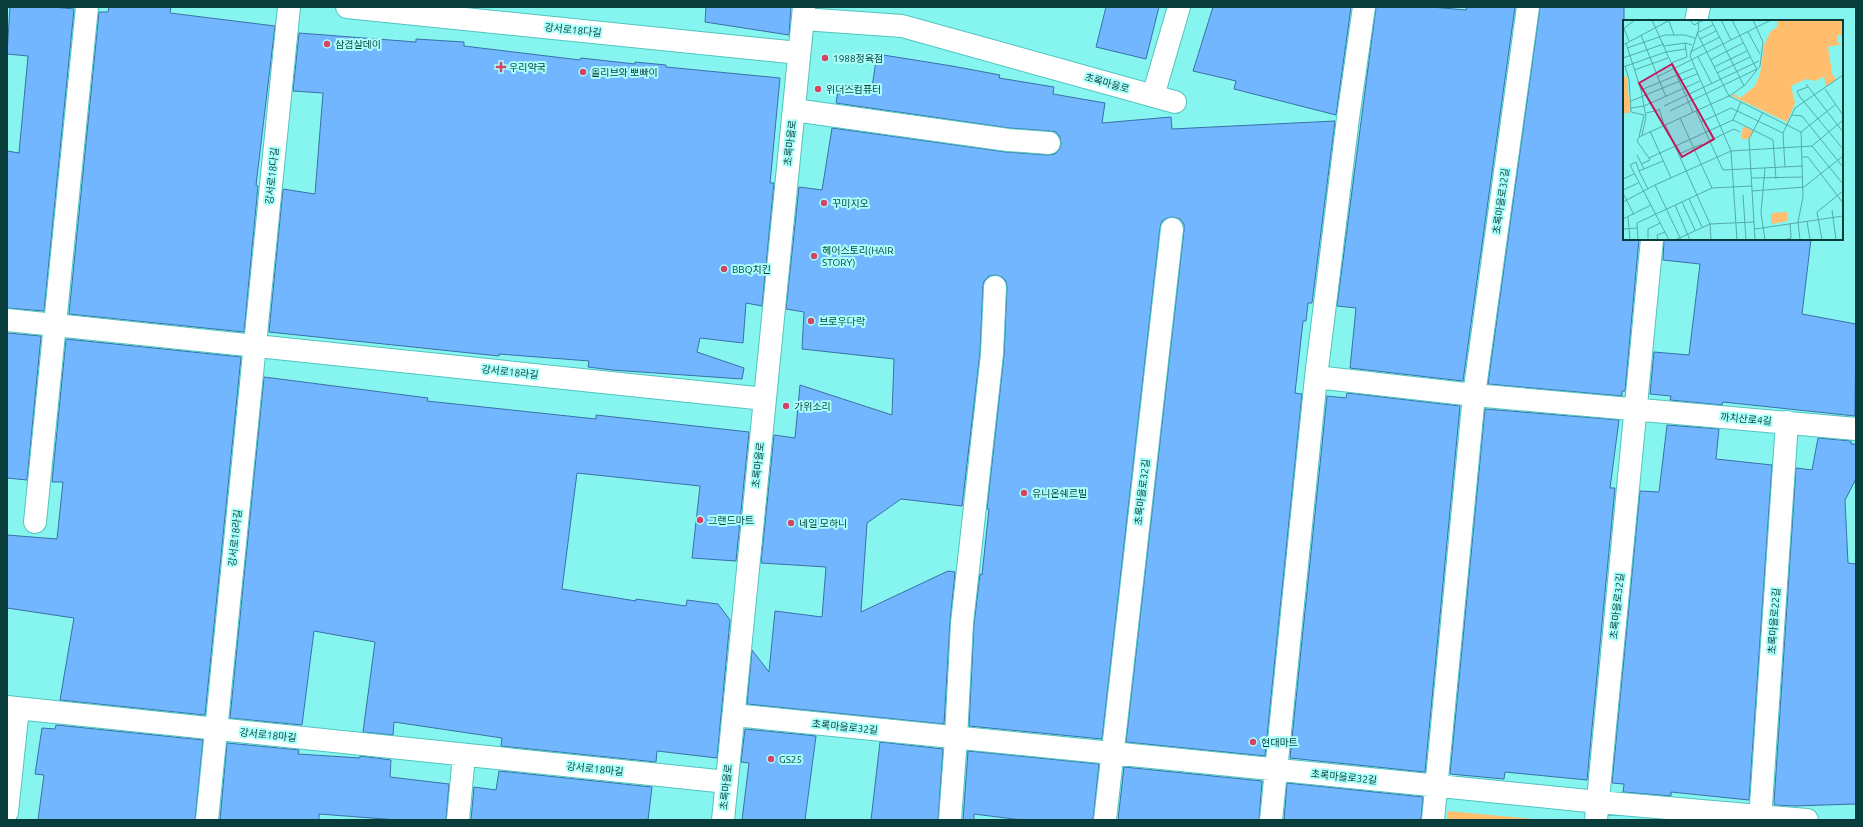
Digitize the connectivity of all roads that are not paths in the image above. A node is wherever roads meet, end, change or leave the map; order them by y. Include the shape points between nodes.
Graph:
1 (87, 7) edge
2 (289, 7) edge
3 (347, 7) edge
4 (1179, 7) edge
5 (1364, 7) edge
6 (1528, 7) edge
7 (1699, 7) edge
8 (804, 13) edge
9 (1696, 20) edge
10 (800, 53) junction
11 (1153, 96) junction
12 (1175, 102) dead end
13 (794, 110) junction
14 (1049, 143) dead end
15 (1172, 229) dead end
16 (1652, 240) edge
17 (995, 287) dead end
18 (7, 320) edge
19 (56, 325) junction
20 (255, 346) junction
21 (1316, 377) junction
22 (1474, 395) junction
23 (765, 399) junction
24 (1636, 409) junction
25 (1787, 422) junction
26 (1856, 429) edge
27 (35, 522) dead end
28 (12, 708) edge
29 (734, 715) junction
30 (216, 730) junction
31 (956, 738) junction
32 (1112, 754) junction
33 (464, 755) junction
34 (1276, 770) junction
35 (727, 782) junction
36 (1436, 786) junction
37 (1597, 811) edge
38 (7, 812) edge
39 (1760, 818) edge
40 (207, 820) edge
41 (458, 820) edge
42 (723, 820) edge
43 (950, 820) edge
44 (1105, 820) edge
45 (1271, 820) edge
46 (1433, 820) edge
47 (1807, 820) edge

1 - 19 street
2 - 20 street, 강서로18다길
3 - 10 street, 강서로18다길
4 - 11 street
5 - 21 street
6 - 22 street, 초록마을로32길
7 - 9 street
8 - 10 street, 초록마을로
8 - 11 street, 초록마을로 via 902,26
10 - 13 street, 초록마을로
11 - 12 street, 초록마을로
13 - 14 street, 초록마을로 via 1000,139
13 - 23 street, 초록마을로
15 - 32 street, 초록마을로32길
16 - 24 street, 초록마을로32길
17 - 31 street via 992,354 962,623
18 - 19 street, 강서로18라길
19 - 20 street, 강서로18라길
19 - 27 street
20 - 23 street, 강서로18라길
20 - 30 street, 강서로18라길
21 - 22 street
21 - 34 street
22 - 24 street
22 - 36 street, 초록마을로32길
23 - 29 street, 초록마을로
24 - 25 street, 까치산로4길
24 - 37 street, 초록마을로32길
25 - 26 street, 까치산로4길
25 - 39 street, 초록마을로22길
28 - 30 street, 강서로18마길
28 - 38 street, 강서로18마길
29 - 31 street, 초록마을로32길
29 - 35 street, 초록마을로
30 - 33 street, 강서로18마길
30 - 40 street
31 - 32 street, 초록마을로32길
31 - 43 street
32 - 34 street, 초록마을로32길
32 - 44 street
33 - 35 street, 강서로18마길
33 - 41 street
34 - 36 street, 초록마을로32길
34 - 45 street
35 - 42 street, 초록마을로
36 - 37 street, 초록마을로32길
36 - 46 street
37 - 39 street, 초록마을로32길
39 - 47 street

